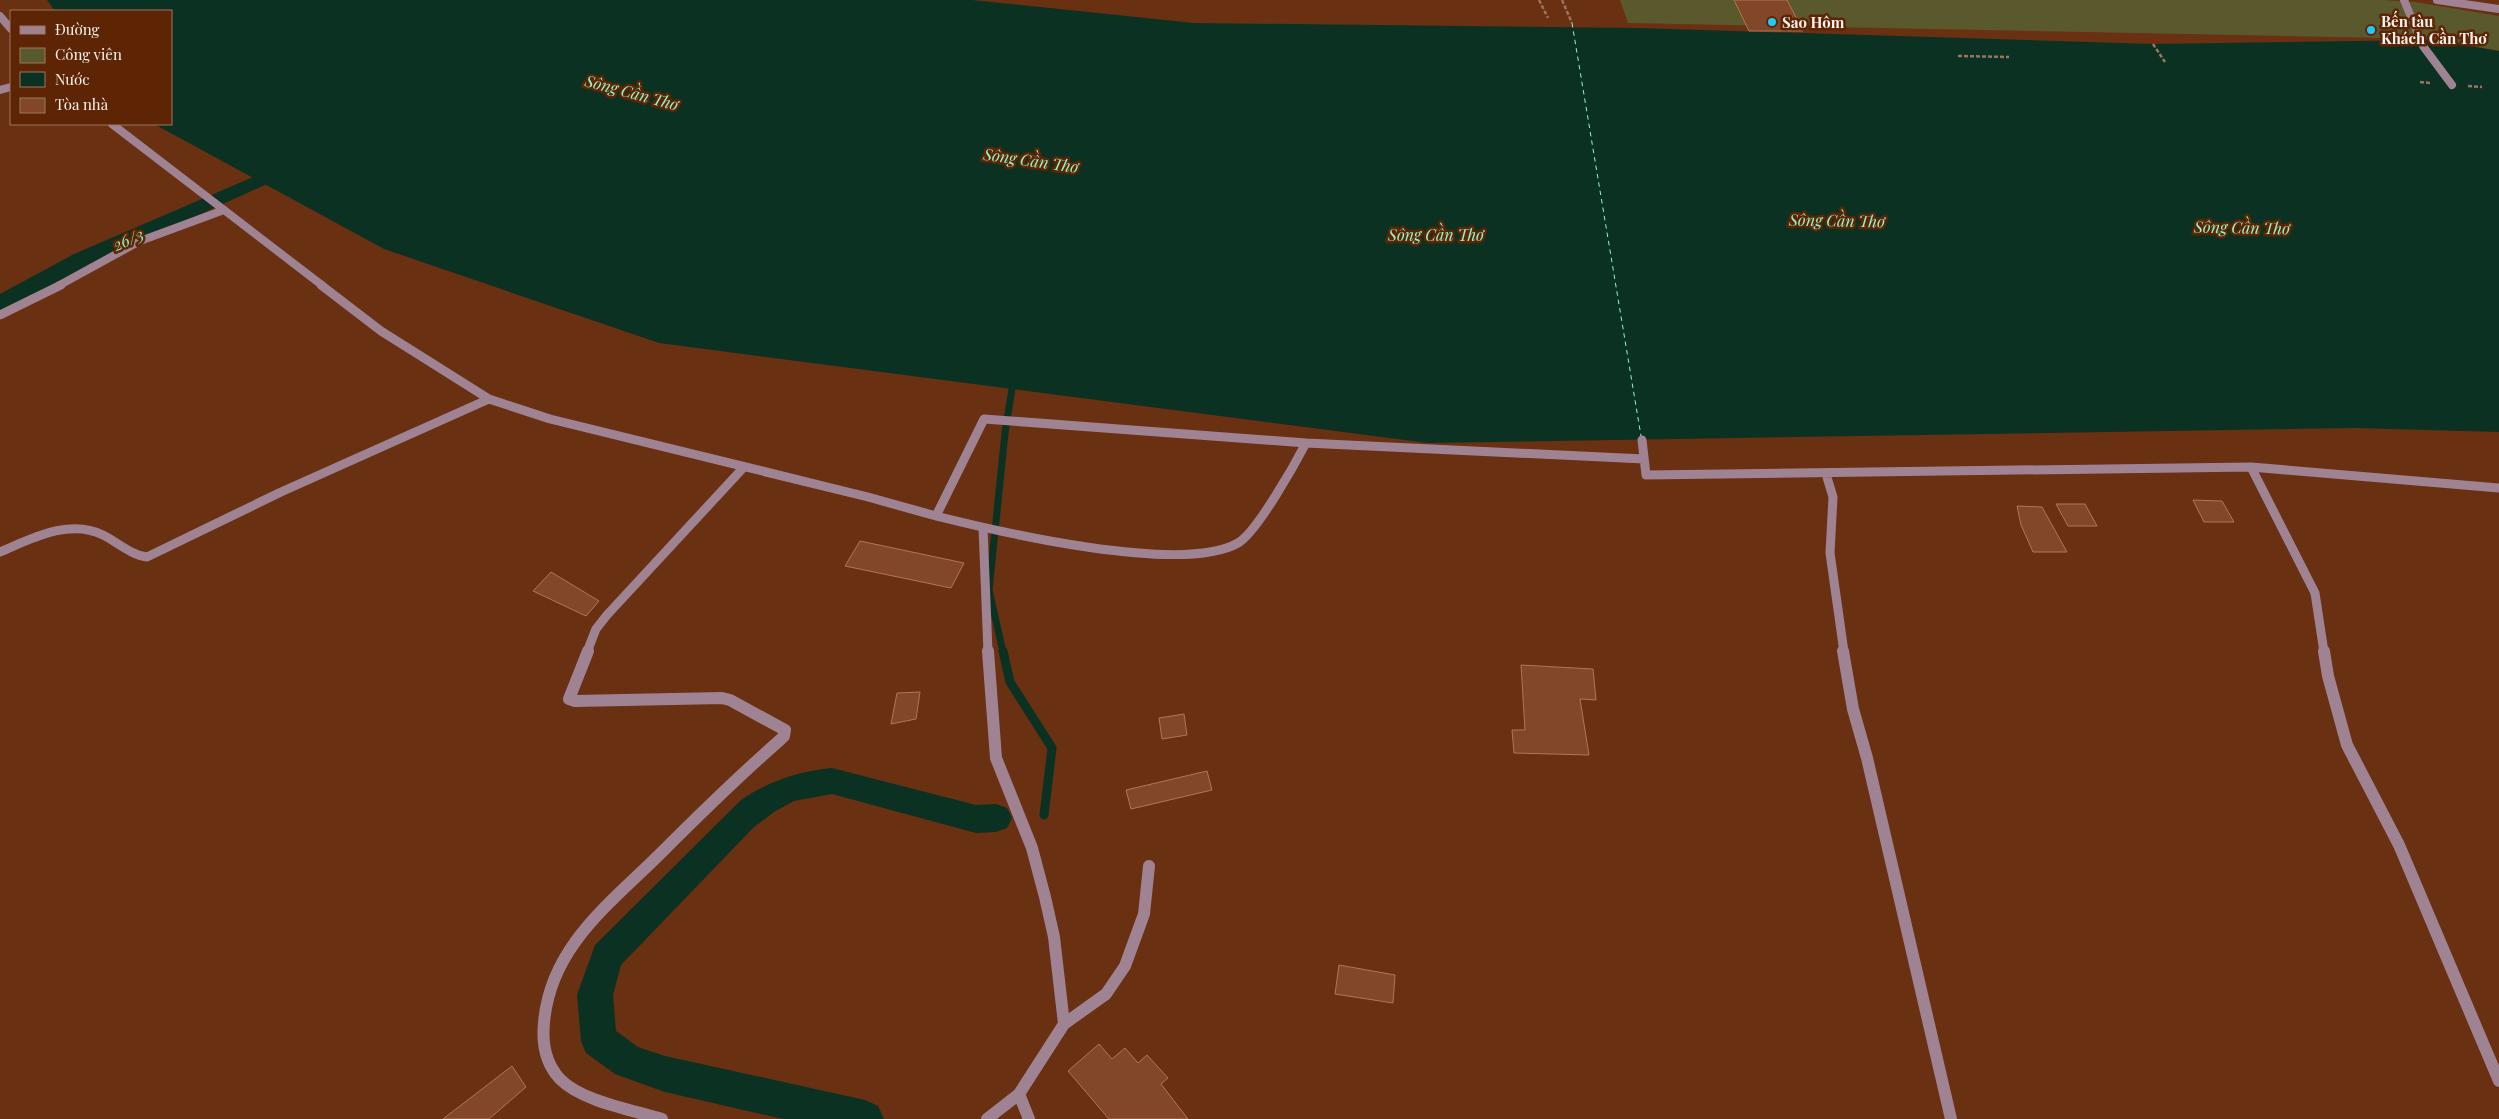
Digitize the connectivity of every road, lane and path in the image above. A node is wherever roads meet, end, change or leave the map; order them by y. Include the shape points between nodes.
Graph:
1 (1539, 0) edge
2 (1562, 0) edge
3 (2404, 0) edge
4 (2437, 0) edge
5 (2499, 9) edge
6 (0, 16) edge
7 (1548, 18) dead end
8 (1572, 23) dead end
9 (10, 28) edge
10 (2153, 44) dead end
11 (1958, 56) dead end
12 (2009, 57) dead end
13 (2165, 62) dead end
14 (2452, 84) dead end
15 (113, 125) edge
16 (222, 208) junction
17 (0, 315) edge
18 (488, 399) junction
19 (1642, 440) dead end
20 (1306, 443) junction
21 (1644, 459) junction
22 (744, 467) junction
23 (2251, 468) junction
24 (1826, 474) junction
25 (2499, 488) edge
26 (936, 516) junction
27 (985, 529) junction
28 (0, 552) edge
29 (1149, 866) dead end
30 (1064, 1024) junction
31 (2499, 1081) edge
32 (1019, 1094) junction
33 (662, 1119) edge
34 (987, 1119) edge
35 (1029, 1119) edge
36 (1951, 1119) edge

1 - 7 path
2 - 8 path
3 - 14 street via 2417,38
4 - 5 street
6 - 9 street
10 - 13 path
11 - 12 path
15 - 16 street
16 - 17 street via 140,241 83,274
16 - 18 street via 381,331
18 - 22 street via 550,419
18 - 28 street via 281,492 147,557 84,528 47,535
19 - 21 street
20 - 21 street
20 - 26 street via 984,419
20 - 27 street via 1293,470 1267,509 1239,543 1225,550 1182,555 1130,552
21 - 24 street via 1646,475
22 - 26 street
22 - 33 street via 596,629 569,698 575,701 722,698 785,730 780,740 747,768 583,931 558,968 551,989 545,1014 544,1040 552,1069 561,1080 600,1099
23 - 24 street
23 - 25 street
23 - 31 street via 2315,593 2328,676 2347,745 2399,845
24 - 36 street via 1833,497 1830,553 1853,709
26 - 27 street
27 - 30 street via 993,737 997,763 1023,824 1045,897 1054,937
29 - 30 street via 1144,914 1125,966 1106,994
30 - 32 street
32 - 34 street
32 - 35 street

